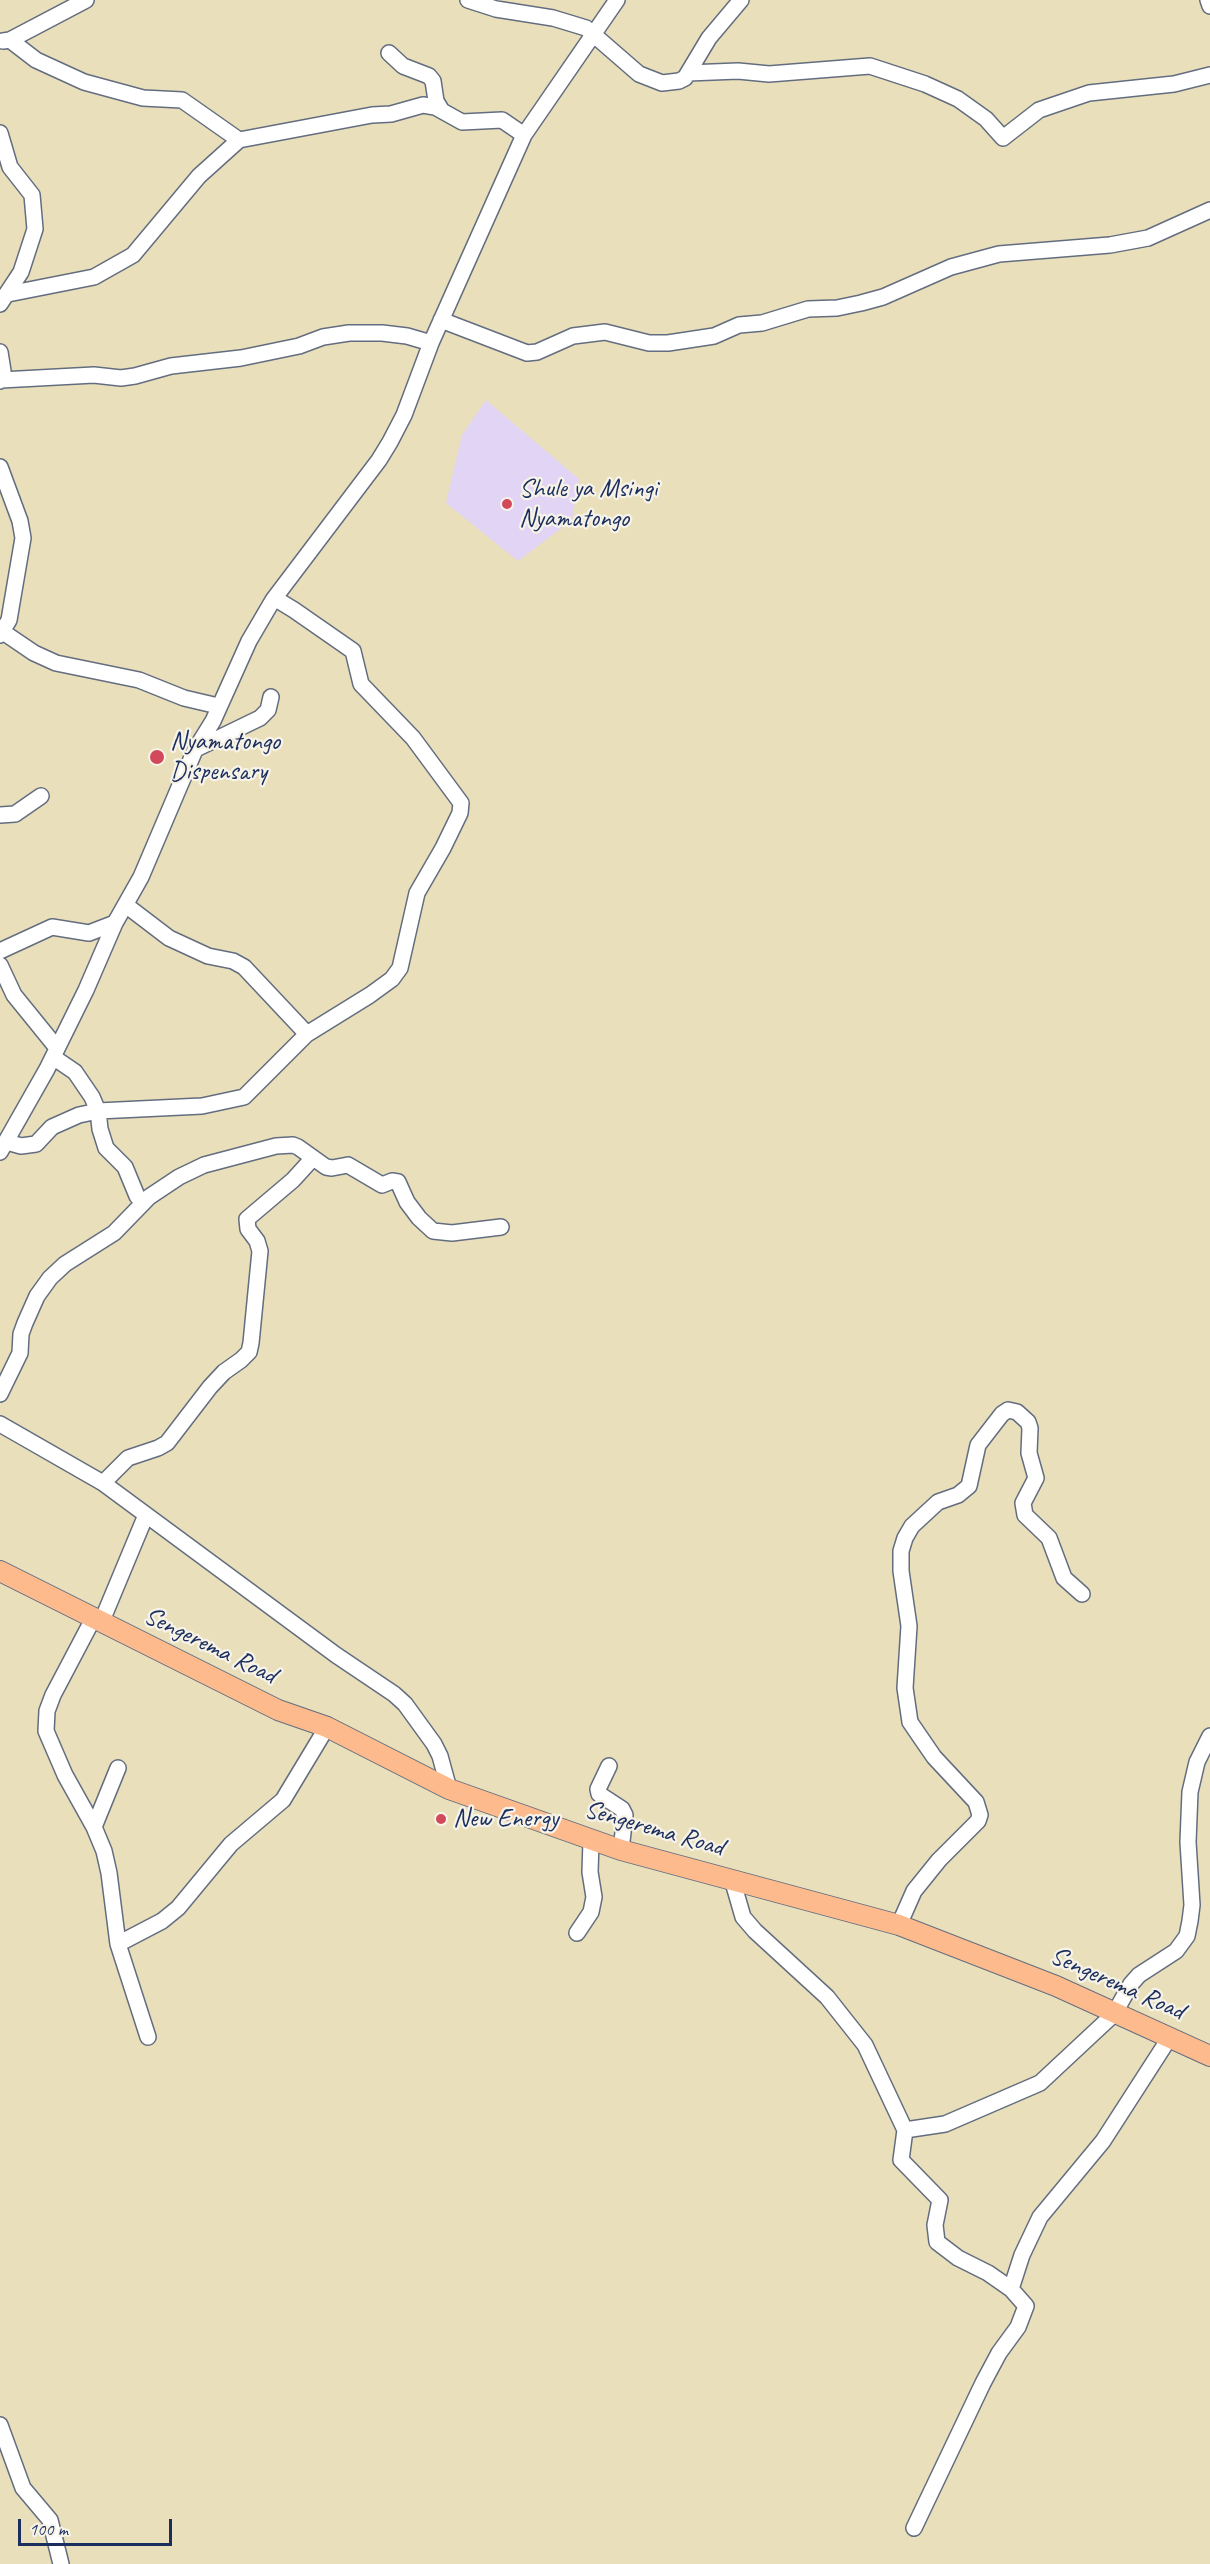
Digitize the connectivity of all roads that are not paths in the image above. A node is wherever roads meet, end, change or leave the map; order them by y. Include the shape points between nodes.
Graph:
1 (86, 0) edge
2 (468, 0) edge
3 (617, 0) edge
4 (741, 0) edge
5 (1208, 0) edge
6 (1210, 6) edge
7 (593, 34) junction
8 (5, 40) edge
9 (389, 53) dead end
10 (688, 73) junction
11 (1210, 75) edge
12 (442, 111) junction
13 (0, 133) edge
14 (524, 135) junction
15 (239, 140) junction
16 (1210, 210) edge
17 (4, 299) edge
18 (441, 320) junction
19 (431, 343) junction
20 (0, 352) edge
21 (0, 381) edge
22 (0, 467) edge
23 (273, 600) junction
24 (1, 632) edge
25 (271, 697) dead end
26 (218, 706) junction
27 (195, 750) junction
28 (41, 796) dead end
29 (0, 815) edge
30 (127, 906) junction
31 (115, 923) junction
32 (0, 953) edge
33 (307, 1034) junction
34 (55, 1053) junction
35 (98, 1111) junction
36 (3, 1147) edge
37 (313, 1158) junction
38 (143, 1203) junction
39 (501, 1227) dead end
40 (0, 1394) edge
41 (0, 1424) edge
42 (103, 1483) junction
43 (146, 1515) junction
44 (0, 1571) edge
45 (1082, 1594) dead end
46 (97, 1621) junction
47 (327, 1727) junction
48 (1210, 1736) edge
49 (609, 1766) dead end
50 (118, 1768) dead end
51 (449, 1789) junction
52 (94, 1827) junction
53 (591, 1841) junction
54 (621, 1850) junction
55 (732, 1879) junction
56 (898, 1925) junction
57 (577, 1933) dead end
58 (118, 1944) junction
59 (1114, 2014) junction
60 (148, 2037) dead end
61 (1170, 2037) junction
62 (1210, 2056) edge
63 (904, 2130) junction
64 (1011, 2289) junction
65 (0, 2425) edge
66 (914, 2528) dead end
67 (61, 2564) edge

1 - 8 street
2 - 7 street via 553,18
3 - 7 street
4 - 10 street via 709,38
5 - 6 street
7 - 10 street via 652,81 671,83
7 - 14 street
8 - 15 street via 36,60 84,82 143,98 182,100
9 - 12 street via 403,66 431,78
10 - 11 street via 770,74 870,66 958,99 986,119 1003,138 1039,110 1089,93 1174,84
12 - 14 street via 462,122 502,120
12 - 15 street via 415,105 391,114
13 - 17 street via 10,167 32,195 36,229 21,272
14 - 18 street
15 - 17 street via 199,176 133,255 94,277
16 - 18 street via 1148,238 999,254 951,267 883,297 837,308 808,309 762,323 739,325 714,336 668,343 649,343 605,332 573,336 527,353
18 - 19 street
19 - 21 street via 407,336 356,332 242,358 171,366 121,378
19 - 23 street via 404,415 380,460
20 - 21 street
22 - 24 street via 23,538 9,620
23 - 26 street
23 - 33 street via 352,651 362,684 413,738 462,806 417,893 398,971 370,995
24 - 26 street via 56,663 139,680 190,700
25 - 27 street via 268,710 260,718
26 - 27 street
27 - 30 street
28 - 29 street via 15,814
30 - 31 street
30 - 33 street via 170,938 244,967
31 - 32 street via 89,933 52,927
31 - 34 street
32 - 34 street via 14,995
33 - 35 street via 244,1097 202,1106
34 - 35 street via 75,1072
34 - 36 street
35 - 36 street via 59,1123 36,1144
35 - 38 street via 106,1149 125,1167
37 - 38 street via 298,1147 276,1146 195,1169
37 - 39 street via 332,1168 348,1165 382,1185 398,1182 407,1202 433,1231 452,1233
37 - 42 street via 247,1219 260,1251 249,1352 210,1387 167,1443 128,1458
38 - 40 street via 114,1233 50,1278 25,1323 20,1353
41 - 42 street
42 - 43 street
43 - 46 street
43 - 51 street via 394,1694 434,1744
44 - 46 main road, Sengerema Road
45 - 56 street via 1064,1578 1049,1538 1024,1515 1023,1503 1036,1478 1029,1452 1030,1428 1017,1412 1008,1410 978,1445 966,1489 938,1502 912,1526 901,1551 909,1626 905,1688 910,1722 934,1757 976,1802 980,1815 914,1891
46 - 47 main road, Sengerema Road via 278,1710
46 - 52 street via 54,1695 47,1711 46,1731
47 - 51 main road, Sengerema Road
47 - 58 street via 283,1800 231,1844 178,1908
48 - 59 street via 1197,1762 1190,1792 1192,1905 1186,1936 1176,1951 1135,1980
49 - 54 street via 598,1789 625,1815
50 - 52 street
51 - 53 main road, Sengerema Road
52 - 58 street via 109,1873
53 - 54 main road, Sengerema Road
53 - 57 street via 594,1897 591,1912
54 - 55 main road, Sengerema Road
55 - 56 main road, Sengerema Road
55 - 63 street via 743,1917 827,1997 865,2045
56 - 59 main road, Sengerema Road via 1056,1986
58 - 60 street
59 - 61 main road, Sengerema Road
59 - 63 street via 1031,2089 945,2124
61 - 62 main road, Sengerema Road
61 - 64 street via 1103,2141 1040,2217
63 - 64 street via 901,2160 940,2200 935,2225 937,2242
64 - 66 street via 1026,2306 1025,2311 983,2383
65 - 67 street via 23,2488 50,2520

